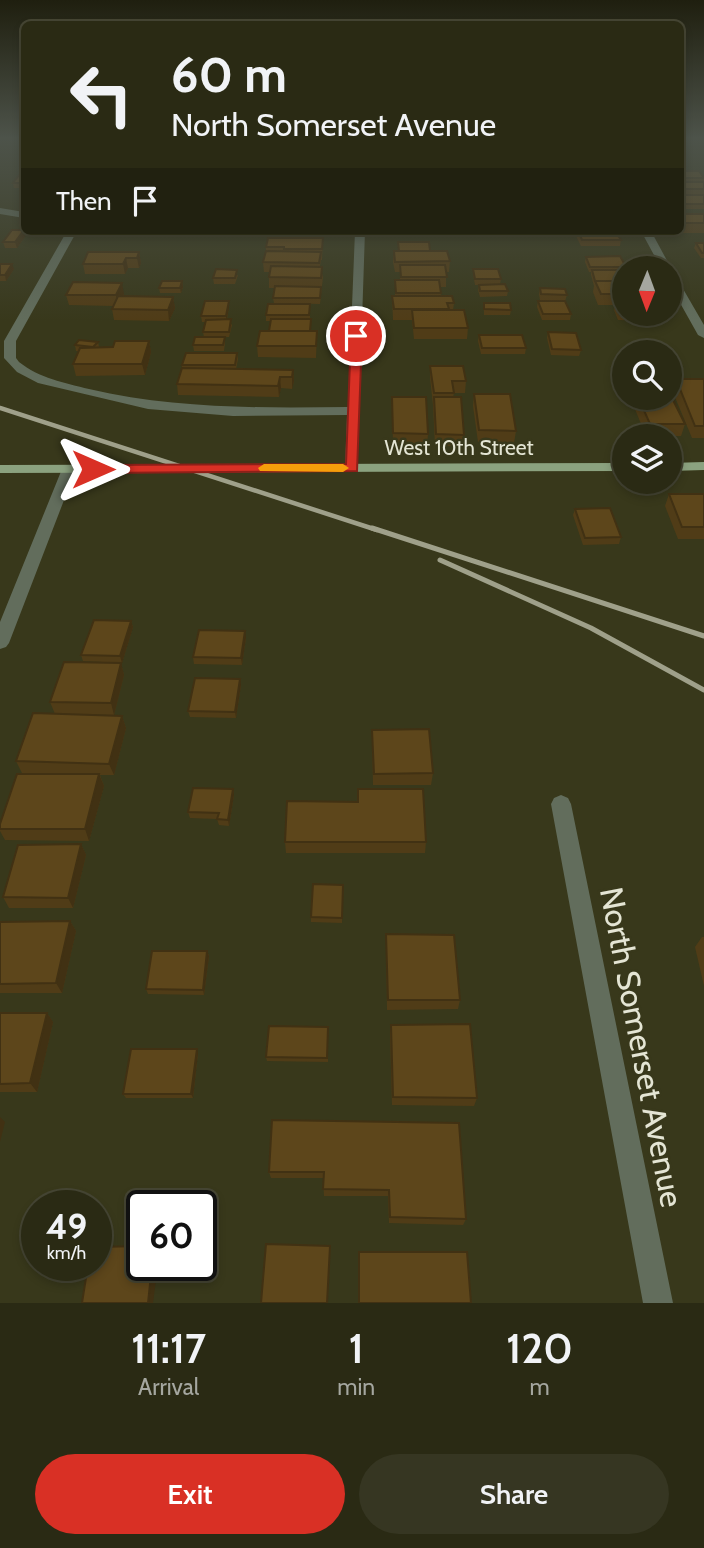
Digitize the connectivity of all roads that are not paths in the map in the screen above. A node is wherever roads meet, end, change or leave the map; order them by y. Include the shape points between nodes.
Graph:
1 (0, 211) edge
2 (21, 214) edge
3 (70, 235) edge
4 (360, 235) edge
5 (648, 235) edge
6 (660, 256) edge
7 (682, 296) edge
8 (704, 335) edge
9 (354, 411) junction
10 (704, 466) edge
11 (612, 467) edge
12 (682, 467) edge
13 (352, 468) junction
14 (0, 469) edge
15 (69, 469) junction
16 (0, 643) edge
17 (561, 804) dead end
18 (659, 1303) edge

1 - 2 street
3 - 9 street via 10,341 10,358 20,369 87,393 159,407
4 - 9 street
5 - 6 street
7 - 8 street
9 - 13 street
10 - 12 main road
11 - 13 main road, West 10th Street
13 - 15 main road, West 10th Street
14 - 15 main road, West 10th Street
15 - 16 street
17 - 18 street, North Somerset Avenue

